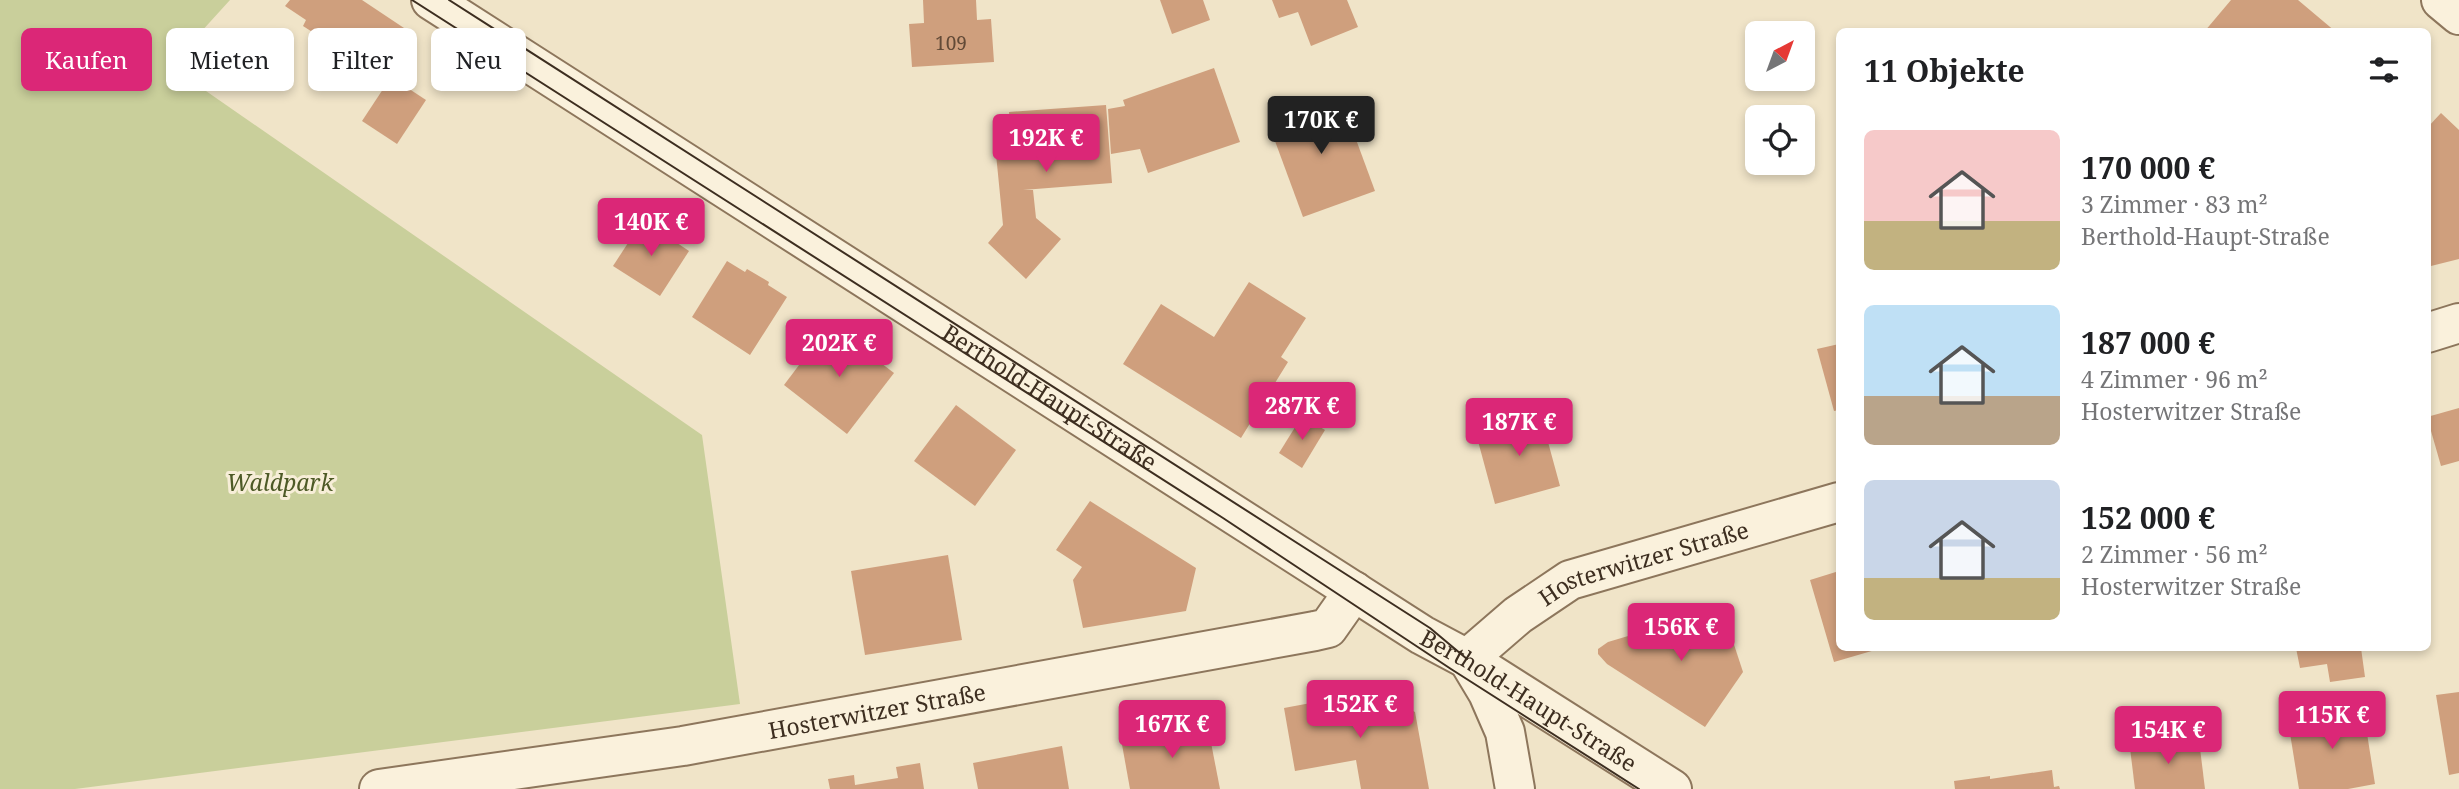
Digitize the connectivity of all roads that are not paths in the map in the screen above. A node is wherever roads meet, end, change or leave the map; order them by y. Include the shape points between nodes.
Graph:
1 (430, 0) edge
2 (2441, 0) edge
3 (2459, 15) edge
4 (2459, 323) edge
5 (2431, 331) edge
6 (1836, 503) edge
7 (1354, 592) junction
8 (1467, 659) junction
9 (379, 789) edge
10 (1515, 789) edge
11 (1672, 789) edge

1 - 7 street, Berthold-Haupt-Straße
2 - 3 street
4 - 5 street
6 - 8 street, Hosterwitzer Straße via 1570,580 1518,615
7 - 8 street, Berthold-Haupt-Straße
7 - 9 street, Hosterwitzer Straße via 1328,628 1315,631 683,746
8 - 10 street via 1505,732
8 - 11 street, Berthold-Haupt-Straße

